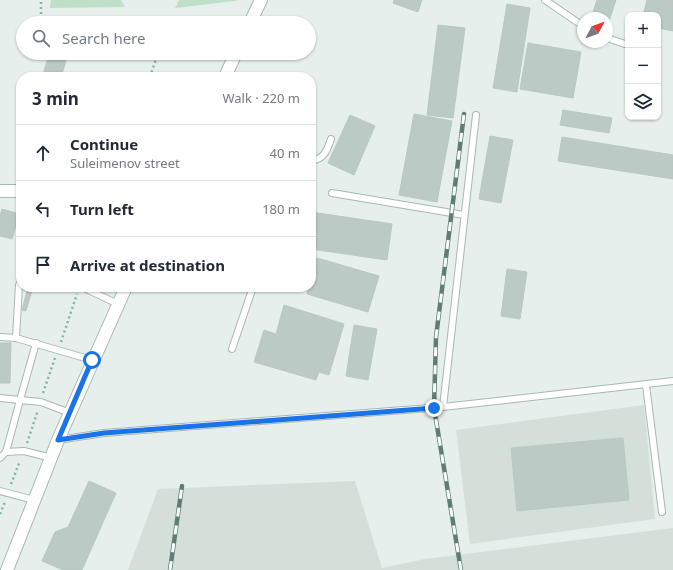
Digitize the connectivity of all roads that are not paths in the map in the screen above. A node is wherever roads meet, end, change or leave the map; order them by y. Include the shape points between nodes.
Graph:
1 (261, 0) edge
2 (545, 0) edge
3 (253, 16) edge
4 (577, 22) edge
5 (613, 40) edge
6 (625, 44) edge
7 (233, 60) edge
8 (227, 72) edge
9 (476, 115) dead end
10 (331, 139) dead end
11 (316, 160) edge
12 (0, 191) edge
13 (16, 192) edge
14 (332, 193) dead end
15 (464, 215) junction
16 (19, 292) edge
17 (93, 292) edge
18 (124, 292) edge
19 (251, 292) edge
20 (118, 304) junction
21 (0, 337) edge
22 (16, 338) junction
23 (36, 343) junction
24 (232, 350) dead end
25 (92, 360) junction
26 (673, 381) edge
27 (646, 385) junction
28 (0, 398) edge
29 (20, 400) junction
30 (443, 407) junction
31 (70, 413) junction
32 (58, 440) junction
33 (6, 452) junction
34 (0, 458) edge
35 (52, 458) junction
36 (0, 491) edge
37 (34, 500) junction
38 (662, 512) dead end
39 (7, 570) edge

1 - 3 street
2 - 4 lane
5 - 6 lane
7 - 8 street
9 - 15 lane
10 - 11 lane via 326,152
12 - 13 street
14 - 15 lane
15 - 30 lane
16 - 22 lane
17 - 20 lane
18 - 20 street
19 - 24 lane
20 - 25 street
21 - 22 lane
22 - 23 lane
23 - 25 lane
23 - 29 lane
25 - 31 street
26 - 27 lane
27 - 30 lane
27 - 38 lane
28 - 29 lane
29 - 31 lane via 40,402
29 - 33 lane
30 - 32 lane via 104,433
31 - 32 street
32 - 35 street
33 - 34 lane
33 - 35 lane via 24,451
35 - 37 street
36 - 37 lane
37 - 39 street

